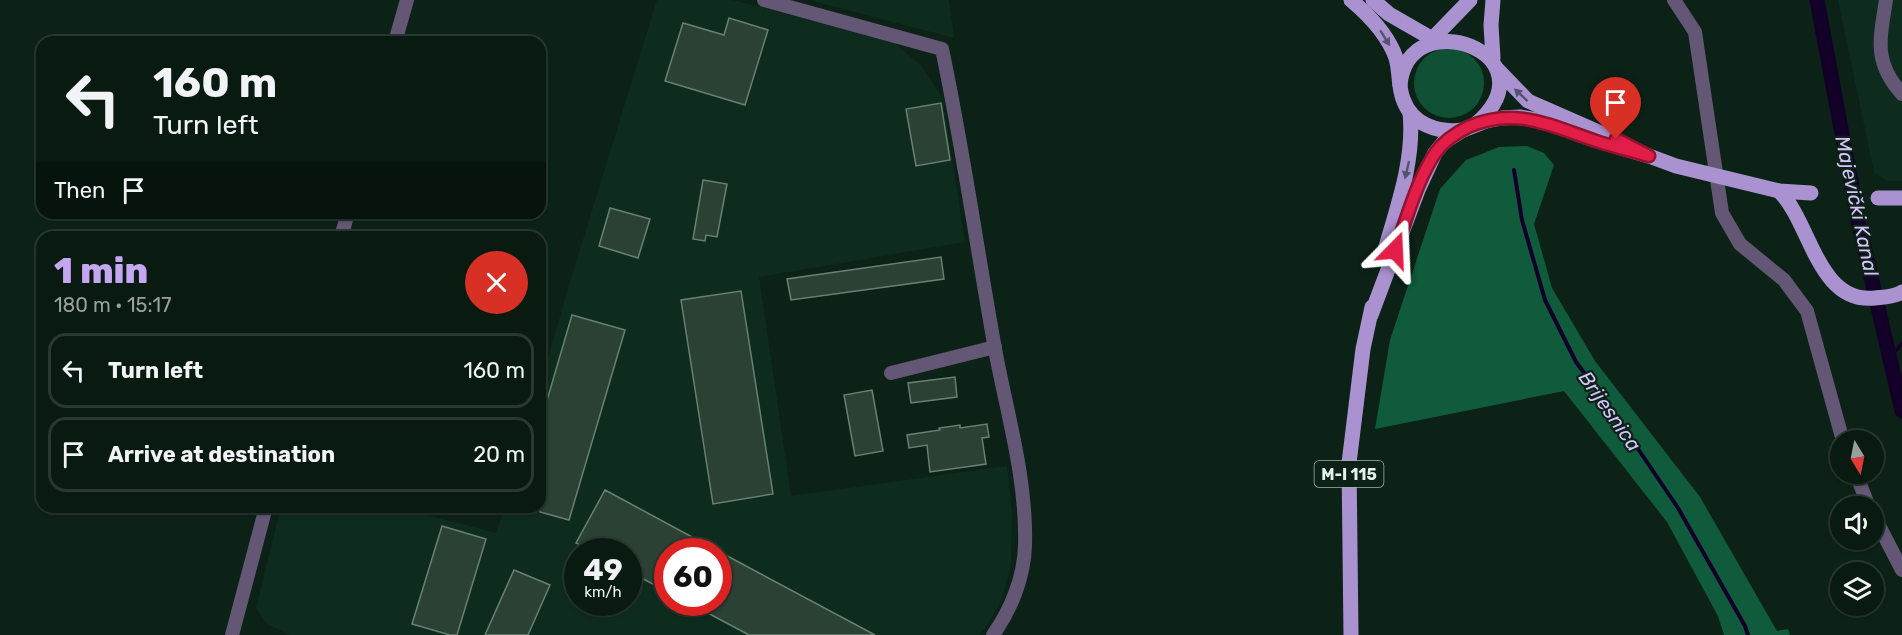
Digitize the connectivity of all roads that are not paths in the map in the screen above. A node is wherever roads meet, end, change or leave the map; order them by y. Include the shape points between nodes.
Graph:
1 (407, 0) edge
2 (764, 0) edge
3 (1352, 0) edge
4 (1373, 0) edge
5 (1470, 0) edge
6 (1493, 0) edge
7 (1674, 0) edge
8 (1886, 0) edge
9 (1433, 35) junction
10 (397, 36) edge
11 (1496, 64) junction
12 (1400, 85) junction
13 (1902, 94) edge
14 (1410, 112) junction
15 (1470, 127) junction
16 (1649, 156) junction
17 (1779, 191) junction
18 (1810, 193) dead end
19 (1878, 198) dead end
20 (1902, 198) edge
21 (1902, 292) edge
22 (1371, 315) junction
23 (995, 347) junction
24 (891, 373) dead end
25 (1840, 430) edge
26 (264, 513) edge
27 (1884, 535) edge
28 (1902, 570) edge
29 (232, 635) edge
30 (993, 635) edge
31 (1352, 635) edge

1 - 10 street
2 - 23 street via 942,49
3 -> 12 main road via 1389,44
4 - 9 main road via 1389,14
5 - 9 main road
6 - 11 main road, M-I 115 via 1491,24
7 - 25 street via 1695,32 1722,213 1740,244 1784,280 1807,310
8 - 13 street via 1881,34 1883,67
9 - 11 main road via 1450,32 1475,39
9 - 12 main road via 1416,45 1407,57
11 - 15 main road, M-I 115 via 1496,100 1488,114
16 -> 11 main road via 1528,101
12 - 14 main road, M-I 115
14 - 15 main road via 1434,129 1448,132
14 -> 22 main road, M-I 115 via 1411,144 1406,174
15 - 16 main road via 1502,117 1520,117
15 - 22 main road, M-I 115 via 1444,142 1435,153
16 - 17 main road
17 - 18 main road
17 - 21 main road via 1794,210 1834,284 1850,295 1869,299
19 - 20 main road
22 - 31 main road, M-I 115 via 1349,463
23 - 24 street
23 - 30 street via 1017,456 1025,549 1018,588
26 - 29 street
27 - 28 street

